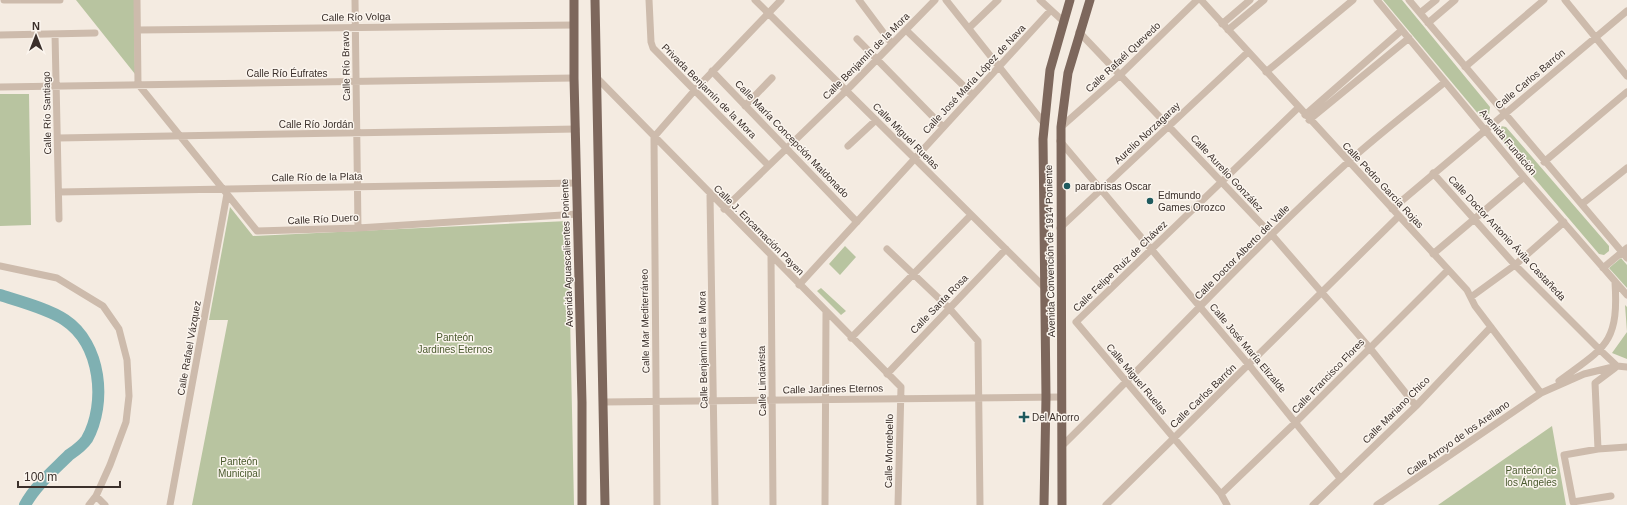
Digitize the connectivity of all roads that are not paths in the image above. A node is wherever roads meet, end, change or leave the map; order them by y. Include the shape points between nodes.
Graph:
1 (4, 0) edge
2 (60, 0) edge
3 (137, 0) edge
4 (354, 0) edge
5 (574, 0) edge
6 (595, 0) edge
7 (649, 0) edge
8 (755, 0) edge
9 (782, 0) edge
10 (859, 0) edge
11 (935, 0) edge
12 (946, 0) edge
13 (998, 0) edge
14 (1040, 0) edge
15 (1070, 0) edge
16 (1090, 0) edge
17 (1197, 0) edge
18 (1201, 0) edge
19 (1250, 0) edge
20 (1264, 0) edge
21 (1353, 0) edge
22 (1377, 0) edge
23 (1409, 0) edge
24 (1436, 0) edge
25 (1455, 0) edge
26 (1544, 0) edge
27 (1565, 0) edge
28 (1050, 10) junction
29 (1627, 11) edge
30 (768, 13) junction
31 (1420, 13) junction
32 (1063, 22) junction
33 (1428, 23) junction
34 (1222, 24) junction
35 (574, 25) junction
36 (355, 27) junction
37 (969, 28) junction
38 (138, 30) junction
39 (906, 30) junction
40 (1228, 30) junction
41 (1402, 30) junction
42 (1079, 32) junction
43 (95, 33) dead end
44 (55, 34) junction
45 (0, 35) edge
46 (1596, 37) junction
47 (1409, 38) junction
48 (857, 39) dead end
49 (892, 44) junction
50 (1248, 52) junction
51 (877, 60) junction
52 (1000, 66) junction
53 (1465, 67) junction
54 (712, 71) junction
55 (1266, 72) junction
56 (1120, 75) junction
57 (1627, 76) edge
58 (574, 78) junction
59 (597, 78) junction
60 (772, 78) dead end
61 (1445, 82) junction
62 (356, 83) junction
63 (138, 84) junction
64 (56, 85) junction
65 (0, 87) edge
66 (694, 90) junction
67 (846, 91) junction
68 (1627, 92) edge
69 (973, 95) junction
70 (745, 106) junction
71 (1298, 108) junction
72 (1504, 114) junction
73 (1307, 117) junction
74 (876, 120) junction
75 (1044, 122) junction
76 (1169, 126) junction
77 (943, 127) junction
78 (1061, 127) junction
79 (576, 129) junction
80 (1484, 129) junction
81 (357, 134) junction
82 (179, 135) junction
83 (654, 137) junction
84 (58, 138) junction
85 (1060, 141) junction
86 (848, 146) dead end
87 (786, 148) junction
88 (915, 159) junction
89 (1348, 162) junction
90 (1544, 162) junction
91 (768, 165) junction
92 (1627, 168) edge
93 (1433, 173) junction
94 (1524, 177) junction
95 (1222, 181) junction
96 (576, 183) junction
97 (358, 186) junction
98 (222, 188) junction
99 (1101, 190) junction
100 (59, 192) junction
101 (227, 194) junction
102 (710, 195) junction
103 (1582, 204) junction
104 (724, 209) junction
105 (1392, 209) junction
106 (578, 214) junction
107 (971, 215) junction
108 (1399, 216) junction
109 (59, 219) dead end
110 (1474, 219) junction
111 (857, 222) junction
112 (1564, 222) junction
113 (358, 228) junction
114 (1060, 228) junction
115 (1272, 235) junction
116 (887, 249) dead end
117 (1006, 249) junction
118 (1152, 249) junction
119 (1625, 253) edge
120 (1433, 254) junction
121 (771, 256) junction
122 (1515, 265) junction
123 (0, 266) edge
124 (1603, 268) junction
125 (1448, 270) junction
126 (914, 274) junction
127 (1615, 282) junction
128 (799, 285) junction
129 (1044, 287) junction
130 (1321, 292) junction
131 (1627, 295) edge
132 (1471, 297) junction
133 (949, 308) junction
134 (1201, 308) junction
135 (826, 312) junction
136 (1062, 322) junction
137 (1076, 322) junction
138 (1491, 327) junction
139 (851, 338) junction
140 (1369, 347) junction
141 (1600, 350) junction
142 (1249, 365) junction
143 (1617, 366) junction
144 (1627, 367) edge
145 (887, 374) junction
146 (1127, 383) junction
147 (1550, 388) junction
148 (1541, 393) junction
149 (1046, 397) junction
150 (1062, 397) junction
151 (901, 398) junction
152 (979, 398) junction
153 (713, 400) junction
154 (773, 400) junction
155 (825, 400) junction
156 (656, 401) junction
157 (604, 402) junction
158 (1416, 406) junction
159 (1296, 422) junction
160 (1174, 438) junction
161 (1062, 446) junction
162 (1627, 447) edge
163 (1598, 449) junction
164 (1340, 478) junction
165 (1221, 494) junction
166 (96, 496) junction
167 (1611, 496) dead end
168 (89, 505) edge
169 (105, 505) edge
170 (170, 505) edge
171 (582, 505) edge
172 (605, 505) edge
173 (657, 505) edge
174 (715, 505) edge
175 (774, 505) edge
176 (825, 505) edge
177 (898, 505) edge
178 (980, 505) edge
179 (1044, 505) edge
180 (1062, 505) edge
181 (1106, 505) edge
182 (1227, 505) edge
183 (1313, 505) edge
184 (1378, 505) edge

1 - 2 street
3 - 38 street
4 - 36 street, Calle Río Bravo
5 - 35 main road, Avenida Aguascalientes Poniente
6 - 59 main road
7 - 66 street, Privada Benjamín de la Mora via 650,42 653,48
8 - 30 street, Calle Miguel Ruelas
9 - 30 street
10 - 49 street
11 - 39 street, Calle Benjamín de la Mora
12 - 37 street
13 - 37 street
14 - 28 street
15 - 32 main road, Avenida Convención de 1914 Poniente
16 - 42 main road, Avenida Convención de 1914 Poniente
17 - 56 street, Calle Rafaél Quevedo
18 - 34 street, Calle Pedro García Rojas
19 - 34 street
20 - 40 street
21 - 55 street
22 - 41 street, Avenida Fundición
23 - 31 street, Avenida Fundición
24 - 31 street
25 - 33 street
26 - 53 street
27 - 46 street
28 - 32 street
28 - 52 street, Calle José María López de Nava
29 - 46 street, Calle Carlos Barrón
30 - 54 street
30 - 67 street, Calle Miguel Ruelas
31 - 33 street, Avenida Fundición
32 - 75 main road, Avenida Convención de 1914 Poniente via 1050,70
33 - 53 street, Avenida Fundición
34 - 40 street, Calle Pedro García Rojas
35 - 36 street, Calle Río Volga
35 - 58 main road, Avenida Aguascalientes Poniente
36 - 38 street, Calle Río Volga
36 - 62 street, Calle Río Bravo
37 - 52 street
38 - 63 street
39 - 49 street, Calle Benjamín de la Mora
39 - 69 street
40 - 50 street, Calle Pedro García Rojas
41 - 47 street, Avenida Fundición
41 - 73 street
42 - 56 street, Calle Aurelio González
42 - 78 main road, Avenida Convención de 1914 Poniente via 1068,73
43 - 44 street
44 - 45 street
44 - 64 street, Calle Río Santiago
46 - 57 street
46 - 72 street, Calle Carlos Barrón
47 - 61 street, Avenida Fundición
47 - 73 street
48 - 51 street
49 - 51 street, Calle Benjamín de la Mora
50 - 55 street, Calle Pedro García Rojas
50 - 76 street, Aurelio Norzagaray
51 - 67 street, Calle Benjamín de la Mora
51 - 77 street
52 - 69 street, Calle José María López de Nava
52 - 75 street
53 - 72 street, Avenida Fundición
54 - 66 street
54 - 70 street, Calle María Concepción Maldonado
55 - 71 street, Calle Pedro García Rojas
56 - 76 street, Calle Aurelio González
56 - 78 street, Calle Rafaél Quevedo
58 - 62 street, Calle Río Éufrates
58 - 79 main road, Avenida Aguascalientes Poniente
59 - 83 street, Calle J. Encarnación Payen
59 - 157 main road
60 - 70 street
61 - 80 street, Avenida Fundición
61 - 89 street, Calle Doctor Alberto del Valle
62 - 63 street, Calle Río Éufrates
62 - 81 street, Calle Río Bravo
63 - 64 street, Calle Río Éufrates
63 - 82 street, Calle Río Duero
64 - 65 street, Calle Río Éufrates
64 - 84 street, Calle Río Santiago
66 - 83 street
66 - 91 street, Privada Benjamín de la Mora
67 - 74 street, Calle Miguel Ruelas
67 - 87 street, Calle Benjamín de la Mora
68 - 90 street
69 - 77 street, Calle José María López de Nava
70 - 87 street, Calle María Concepción Maldonado
71 - 73 street, Calle Pedro García Rojas
71 - 95 street, Calle Felipe Ruiz de Chávez
72 - 80 street, Calle Carlos Barrón
72 - 90 street, Avenida Fundición
73 - 89 street, Calle Pedro García Rojas
74 - 86 street
74 - 88 street, Calle Miguel Ruelas
75 - 129 main road, Avenida Convención de 1914 Poniente
76 - 95 street, Calle Aurelio González
76 - 99 street, Aurelio Norzagaray
77 - 88 street, Calle José María López de Nava
78 - 85 main road, Avenida Convención de 1914 Poniente
79 - 81 street, Calle Río Jordán
79 - 96 main road, Avenida Aguascalientes Poniente
80 - 93 street, Calle Carlos Barrón
80 - 94 street, Avenida Fundición
81 - 82 street, Calle Río Jordán
81 - 97 street, Calle Río Bravo
82 - 84 street, Calle Río Jordán
82 - 98 street, Calle Río Duero
83 - 102 street, Calle J. Encarnación Payen
83 - 156 street, Calle Mar Mediterráneo
84 - 100 street, Calle Río Santiago
85 - 99 street, Calle José María Elizalde
85 - 114 main road, Avenida Convención de 1914 Poniente
87 - 91 street, Calle Benjamín de la Mora
87 - 111 street, Calle María Concepción Maldonado
88 - 107 street, Calle Miguel Ruelas
88 - 111 street, Calle José María López de Nava
89 - 105 street, Calle Pedro García Rojas
89 - 115 street, Calle Doctor Alberto del Valle
90 - 103 street, Avenida Fundición
91 - 104 street, Calle Benjamín de la Mora
92 - 103 street
93 - 105 street, Calle Carlos Barrón
93 - 110 street, Calle Doctor Antonio Ávila Castañeda
94 - 110 street
94 - 112 street, Avenida Fundición
95 - 115 street, Calle Aurelio González
95 - 118 street, Calle Felipe Ruiz de Chávez
96 - 97 street, Calle Río de la Plata
96 - 106 main road, Avenida Aguascalientes Poniente
97 - 98 street, Calle Río de la Plata
97 - 113 street, Calle Río Bravo
98 - 100 street, Calle Río de la Plata
98 - 101 street, Calle Río Duero
99 - 114 street, Aurelio Norzagaray
99 - 118 street, Calle José María Elizalde
100 - 109 street, Calle Río Santiago
101 - 113 street, Calle Río Duero via 257,231
101 - 170 street, Calle Rafael Vázquez
102 - 104 street, Calle J. Encarnación Payen
102 - 153 street, Calle Benjamín de la Mora
103 - 119 street, Avenida Fundición
104 - 121 street, Calle J. Encarnación Payen
105 - 108 street, Calle Pedro García Rojas
106 - 113 street, Calle Río Duero
106 - 171 main road, Avenida Aguascalientes Poniente
107 - 117 street, Calle Miguel Ruelas
107 - 126 street
108 - 120 street, Calle Pedro García Rojas
108 - 130 street, Calle Carlos Barrón
110 - 120 street
110 - 122 street, Calle Doctor Antonio Ávila Castañeda
111 - 128 street, Calle José María López de Nava
112 - 122 street
112 - 124 street, Avenida Fundición
114 - 136 main road, Avenida Convención de 1914 Poniente
115 - 130 street, Calle Aurelio González
115 - 134 street, Calle Doctor Alberto del Valle
116 - 126 street
117 - 129 street, Calle Miguel Ruelas
117 - 133 street, Calle Santa Rosa
118 - 134 street, Calle José María Elizalde
118 - 137 street, Calle Felipe Ruiz de Chávez
119 - 124 street
120 - 125 street, Calle Pedro García Rojas
121 - 128 street, Calle J. Encarnación Payen
121 - 154 street, Calle Lindavista
122 - 132 street
122 - 141 street, Calle Doctor Antonio Ávila Castañeda
123 - 166 street via 57,278 103,306 119,329 127,360 130,396 126,422
124 - 127 street, Avenida Fundición
125 - 132 street, Calle Pedro García Rojas
125 - 140 street, Calle Francisco Flores
126 - 133 street
126 - 139 street
127 - 131 street, Avenida Fundición
127 - 141 street, Calle Arroyo de los Arellano via 1616,303 1612,332
128 - 135 street, Calle J. Encarnación Payen
129 - 149 main road, Avenida Convención de 1914 Poniente
130 - 140 street, Calle Aurelio González
130 - 142 street, Calle Carlos Barrón
132 - 138 street, Calle Pedro García Rojas
133 - 145 street, Calle Santa Rosa
133 - 152 street via 978,341
134 - 142 street, Calle José María Elizalde
134 - 146 street, Calle Doctor Alberto del Valle
135 - 139 street, Calle J. Encarnación Payen
135 - 155 street
136 - 137 street
136 - 150 main road, Avenida Convención de 1914 Poniente
137 - 146 street, Calle Miguel Ruelas
138 - 148 street, Calle Pedro García Rojas
138 - 158 street, Calle Mariano Chico
139 - 145 street, Calle J. Encarnación Payen
140 - 158 street, Calle Aurelio González
140 - 159 street, Calle Francisco Flores
141 - 143 street, Calle Doctor Antonio Ávila Castañeda
141 - 147 street, Calle Arroyo de los Arellano
142 - 159 street, Calle José María Elizalde
142 - 160 street, Calle Carlos Barrón
143 - 144 street, Calle Arroyo de los Arellano
143 - 147 street, Calle Arroyo de los Arellano via 1584,374
143 - 163 street via 1595,383
145 - 151 street, Calle J. Encarnación Payen via 901,387
146 - 160 street, Calle Miguel Ruelas
146 - 161 street, Calle Doctor Alberto del Valle
147 - 148 street, Calle Arroyo de los Arellano
148 - 184 street, Calle Arroyo de los Arellano
149 - 150 street, Calle Jardines Eternos
149 - 152 street, Calle Jardines Eternos
149 - 179 main road, Avenida Convención de 1914 Poniente
150 - 161 main road, Avenida Convención de 1914 Poniente
151 - 152 street, Calle Jardines Eternos
151 - 155 street, Calle Jardines Eternos
151 - 177 street, Calle Montebello
152 - 178 street
153 - 154 street, Calle Jardines Eternos
153 - 156 street, Calle Jardines Eternos
153 - 174 street, Calle Benjamín de la Mora
154 - 155 street, Calle Jardines Eternos
154 - 175 street, Calle Lindavista
155 - 176 street
156 - 157 street, Calle Jardines Eternos
156 - 173 street, Calle Mar Mediterráneo
157 - 172 main road
158 - 164 street, Calle Mariano Chico
159 - 164 street, Calle José María Elizalde
159 - 165 street, Calle Francisco Flores
160 - 165 street, Calle Miguel Ruelas
160 - 181 street, Calle Carlos Barrón
161 - 180 main road, Avenida Convención de 1914 Poniente
162 - 163 street
163 - 167 street via 1564,455 1571,499 1577,502
164 - 183 street, Calle Mariano Chico
165 - 182 street, Calle Miguel Ruelas
166 - 168 street
166 - 169 street

